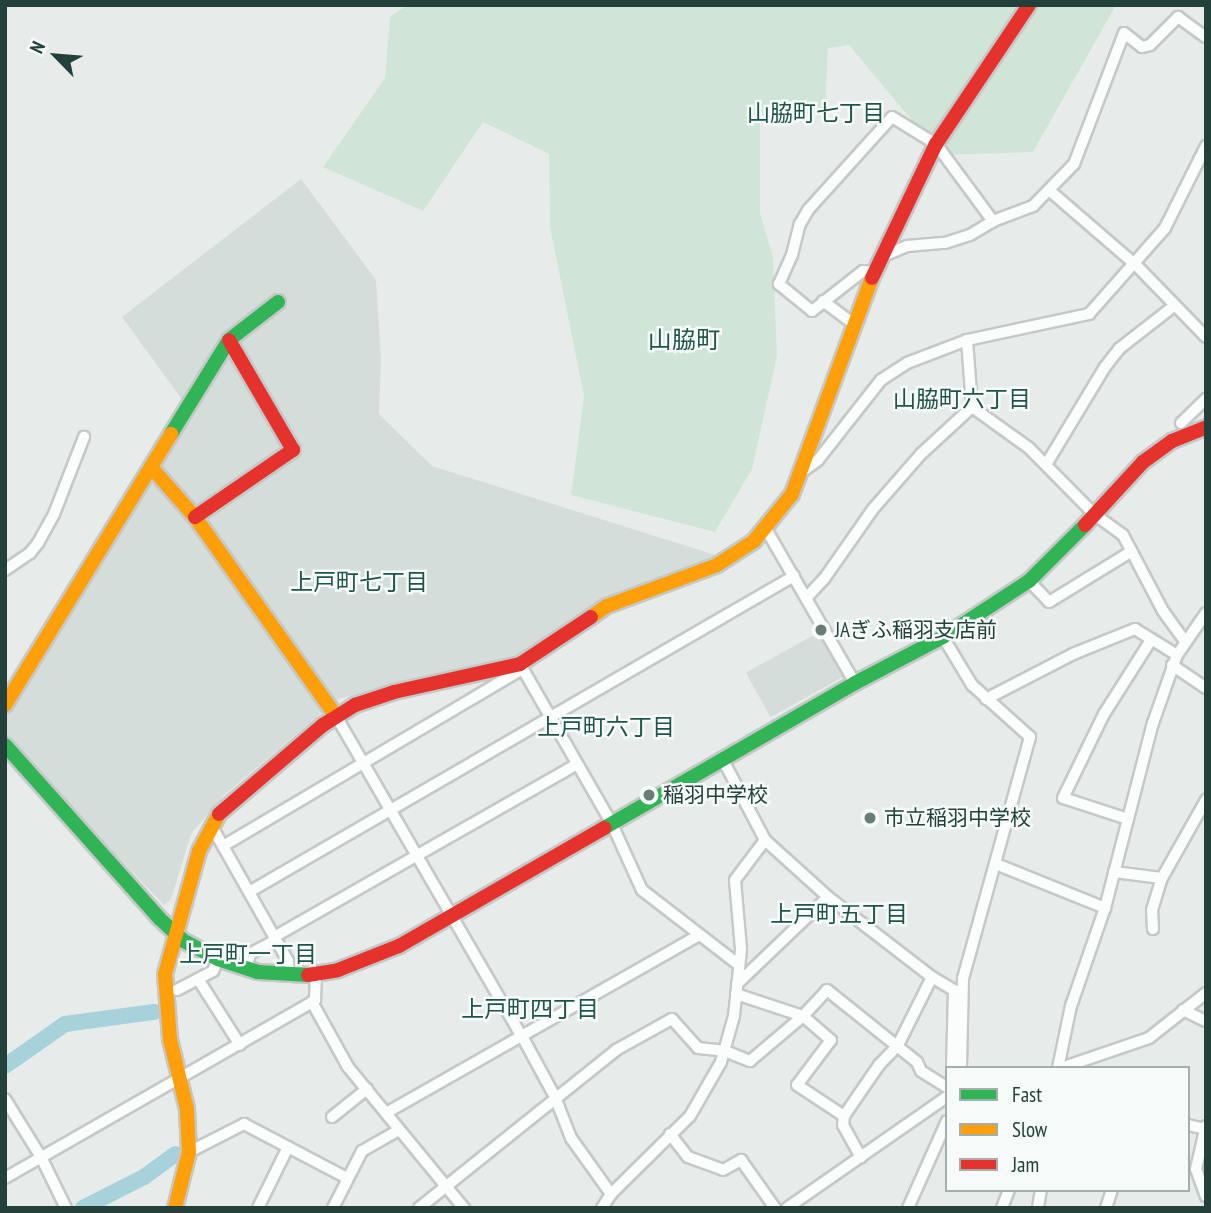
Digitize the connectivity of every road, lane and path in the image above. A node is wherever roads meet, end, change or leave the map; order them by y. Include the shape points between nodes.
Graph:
1 (1029, 5) edge
2 (1206, 37) edge
3 (936, 144) junction
4 (1206, 146) edge
5 (1049, 190) junction
6 (993, 221) junction
7 (880, 257) junction
8 (1136, 265) junction
9 (874, 272) junction
10 (823, 301) junction
11 (278, 302) dead end
12 (1174, 306) junction
13 (855, 325) junction
14 (1206, 337) edge
15 (229, 340) junction
16 (967, 341) junction
17 (1206, 399) edge
18 (972, 407) junction
19 (1181, 423) dead end
20 (1206, 427) edge
21 (84, 437) dead end
22 (1048, 463) junction
23 (151, 467) junction
24 (803, 471) junction
25 (1094, 514) junction
26 (195, 517) junction
27 (766, 529) junction
28 (1132, 551) junction
29 (5, 570) edge
30 (794, 576) junction
31 (1030, 581) junction
32 (807, 597) junction
33 (1206, 613) edge
34 (943, 637) junction
35 (1151, 640) junction
36 (1184, 640) junction
37 (1177, 655) junction
38 (1172, 665) junction
39 (521, 666) junction
40 (855, 683) junction
41 (1206, 688) edge
42 (986, 699) junction
43 (5, 705) edge
44 (336, 716) junction
45 (550, 717) junction
46 (5, 745) edge
47 (723, 760) junction
48 (364, 763) junction
49 (577, 764) junction
50 (1206, 800) edge
51 (391, 809) junction
52 (1128, 819) junction
53 (612, 824) junction
54 (211, 825) junction
55 (765, 840) junction
56 (223, 846) junction
57 (418, 855) junction
58 (996, 864) junction
59 (1114, 872) junction
60 (1162, 878) junction
61 (248, 892) junction
62 (828, 897) junction
63 (1105, 908) junction
64 (453, 915) junction
65 (1153, 929) dead end
66 (175, 934) junction
67 (698, 936) junction
68 (275, 938) junction
69 (218, 959) junction
70 (739, 965) junction
71 (246, 969) junction
72 (316, 974) junction
73 (289, 975) junction
74 (932, 977) junction
75 (198, 979) junction
76 (737, 989) junction
77 (177, 990) dead end
78 (1206, 993) edge
79 (312, 1002) junction
80 (1182, 1010) junction
81 (803, 1016) junction
82 (1206, 1021) edge
83 (523, 1038) junction
84 (240, 1045) junction
85 (898, 1045) junction
86 (725, 1051) junction
87 (952, 1066) edge
88 (961, 1066) edge
89 (1065, 1066) edge
90 (1068, 1066) edge
91 (181, 1078) junction
92 (945, 1086) edge
93 (367, 1089) junction
94 (555, 1097) junction
95 (945, 1098) edge
96 (5, 1099) edge
97 (386, 1113) junction
98 (844, 1116) junction
99 (332, 1117) dead end
100 (945, 1125) edge
101 (1205, 1128) edge
102 (399, 1130) junction
103 (670, 1134) junction
104 (288, 1147) junction
105 (189, 1152) junction
106 (41, 1157) junction
107 (861, 1157) junction
108 (5, 1178) edge
109 (347, 1178) junction
110 (445, 1187) junction
111 (611, 1194) junction
112 (1206, 1197) edge
113 (66, 1208) edge
114 (175, 1208) edge
115 (258, 1208) edge
116 (332, 1208) edge
117 (419, 1208) edge
118 (464, 1208) edge
119 (602, 1208) edge
120 (775, 1208) edge
121 (787, 1208) edge
122 (908, 1208) edge
123 (1202, 1208) edge

1 - 3 street
2 - 5 street via 1178,16 1150,45 1142,47 1124,33 1074,164
3 - 6 street
3 - 7 street
3 - 10 street via 892,117 808,211 779,284 812,312
4 - 8 street via 1165,228
5 - 6 street via 1033,206
5 - 8 street
6 - 7 street via 958,239 907,246
7 - 9 street
8 - 12 street
8 - 16 street via 1089,314
9 - 10 street via 863,271
9 - 13 street
10 - 13 street
11 - 15 street
12 - 14 street
12 - 22 street via 1120,348
13 - 24 street
15 - 23 street
15 - 26 street via 293,450
16 - 18 street
16 - 24 street via 930,353 881,380 818,460
17 - 19 street
18 - 22 street
18 - 32 street via 921,454 873,509
20 - 25 street via 1172,441 1143,462
21 - 29 street via 38,543
22 - 25 street
23 - 26 street
23 - 43 street
24 - 27 street
25 - 28 street via 1124,535
25 - 31 street
26 - 44 street
27 - 30 street
27 - 39 street via 729,559 607,606
28 - 31 street via 1049,602
28 - 36 street via 1163,611
30 - 32 street
30 - 45 street
31 - 34 street
32 - 40 street
33 - 36 street
34 - 40 street
34 - 42 street via 972,685
35 - 37 street
35 - 42 street via 1135,629 1073,654
35 - 52 street via 1104,714 1063,798
36 - 37 street
37 - 38 street
38 - 41 street
38 - 52 street
39 - 44 street via 375,697
39 - 45 street
39 - 48 street
40 - 47 street
42 - 58 street via 1030,737
44 - 48 street
44 - 54 street via 238,795
45 - 49 street
45 - 51 street
46 - 66 street
47 - 53 street
47 - 55 street
48 - 51 street
48 - 56 street
49 - 53 street
49 - 57 street
50 - 60 street
51 - 57 street
51 - 61 street
52 - 59 street
53 - 64 street
53 - 67 street via 642,890
54 - 56 street
54 - 66 street
55 - 62 street
55 - 70 street via 735,880
56 - 61 street
57 - 64 street
57 - 68 street
58 - 63 street
58 - 88 street via 963,978
59 - 60 street
59 - 63 street
60 - 65 street via 1152,910
61 - 68 street
62 - 74 street
62 - 76 street
63 - 89 street via 1071,1006
64 - 72 street via 369,961
64 - 83 street
66 - 69 street
66 - 91 street via 165,974 165,1002
67 - 70 street
67 - 83 street
68 - 71 street via 250,954
68 - 73 street via 288,961
69 - 71 street
69 - 75 street via 213,971
70 - 76 street
71 - 73 street
72 - 73 street
72 - 79 street
74 - 85 street
74 - 87 street via 954,990
75 - 77 street
75 - 84 street
76 - 81 street
76 - 86 street
78 - 80 street
79 - 84 street
79 - 93 street via 348,1067
80 - 82 street
80 - 90 street via 1149,1038
81 - 85 street via 827,990
81 - 86 street via 750,1061
81 - 98 street via 831,1040 797,1085
83 - 94 street
83 - 97 street
84 - 91 street
85 - 92 street via 921,1071
85 - 98 street
86 - 94 street via 698,1048 673,1018 616,1050
86 - 103 street via 690,1116
91 - 105 street
91 - 106 street
93 - 97 street
93 - 99 street
94 - 110 street
94 - 111 street via 570,1138
95 - 107 street
96 - 106 street
97 - 102 street
98 - 107 street via 843,1125
100 - 122 street
101 - 112 street via 1196,1169
102 - 109 street via 362,1151
102 - 110 street
103 - 111 street
103 - 120 street via 688,1157 712,1166 723,1170 741,1160
104 - 105 street via 244,1124
104 - 109 street
104 - 115 street
105 - 114 street
106 - 108 street
106 - 113 street
107 - 121 street
109 - 116 street
110 - 117 street
110 - 118 street
111 - 119 street
112 - 123 street

